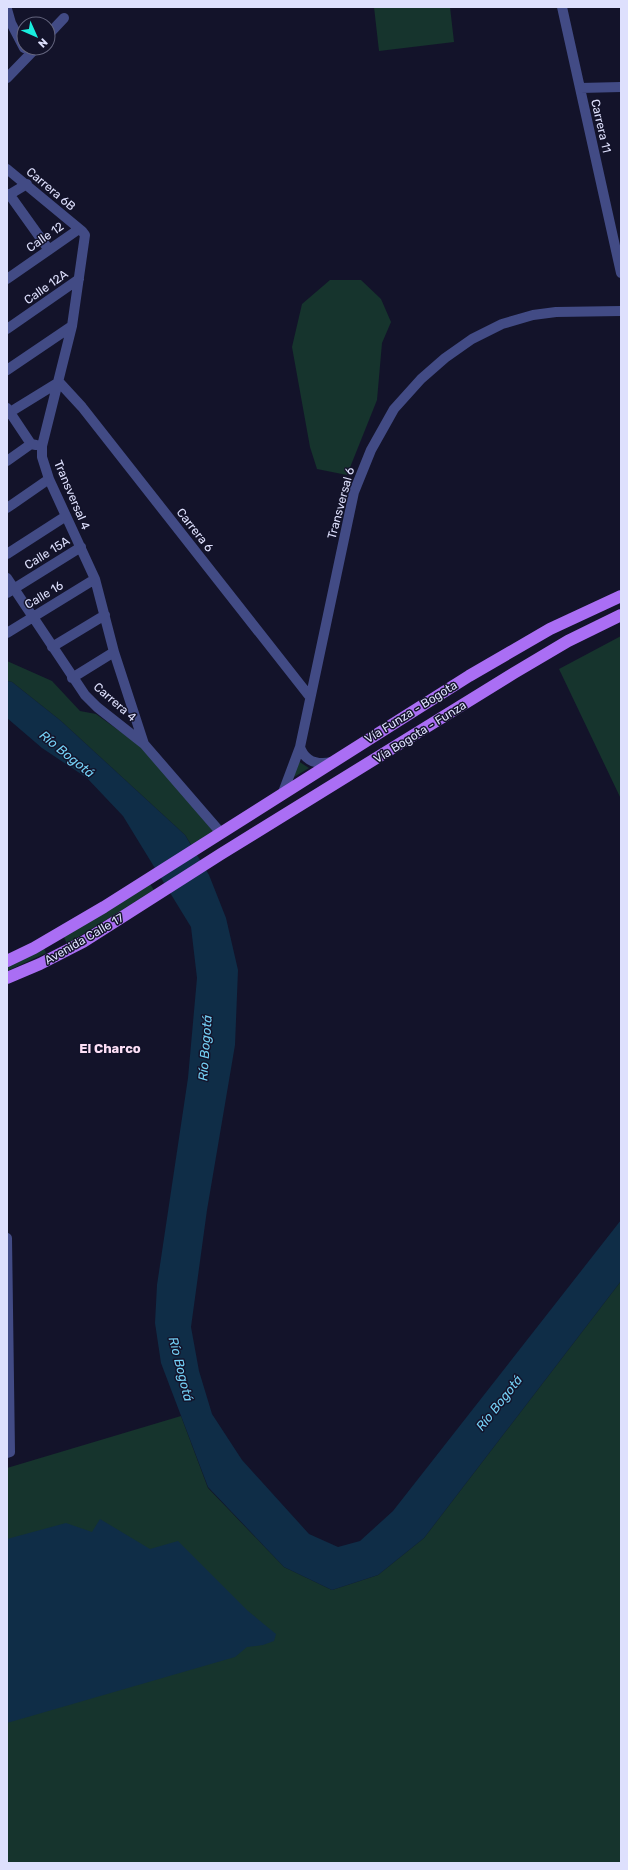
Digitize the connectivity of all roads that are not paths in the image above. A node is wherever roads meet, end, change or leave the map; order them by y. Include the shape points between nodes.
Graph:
1 (562, 7) edge
2 (7, 9) edge
3 (64, 18) dead end
4 (56, 26) edge
5 (16, 31) edge
6 (24, 56) edge
7 (7, 78) edge
8 (621, 87) edge
9 (580, 88) junction
10 (7, 169) edge
11 (27, 184) junction
12 (8, 195) edge
13 (79, 229) junction
14 (49, 250) junction
15 (621, 273) edge
16 (8, 276) edge
17 (79, 279) junction
18 (621, 311) edge
19 (72, 326) junction
20 (7, 329) edge
21 (7, 370) edge
22 (58, 382) junction
23 (8, 412) edge
24 (31, 444) junction
25 (42, 446) junction
26 (7, 461) edge
27 (50, 480) junction
28 (7, 508) edge
29 (66, 516) junction
30 (81, 547) junction
31 (7, 554) edge
32 (7, 578) edge
33 (95, 579) junction
34 (10, 591) edge
35 (621, 596) edge
36 (105, 615) junction
37 (621, 616) edge
38 (32, 617) junction
39 (7, 633) edge
40 (52, 647) junction
41 (114, 652) junction
42 (505, 655) junction
43 (514, 673) junction
44 (72, 678) junction
45 (310, 696) junction
46 (144, 744) junction
47 (300, 747) junction
48 (333, 762) junction
49 (282, 795) junction
50 (221, 833) junction
51 (208, 842) joint
52 (158, 894) joint
53 (48, 940) junction
54 (57, 956) junction
55 (7, 961) edge
56 (7, 978) edge
57 (7, 1238) edge
58 (7, 1263) edge
59 (8, 1300) edge
60 (8, 1336) edge
61 (9, 1448) edge

1 - 9 street, Carrera 11
2 - 5 street
3 - 4 street
6 - 7 street
8 - 9 street
9 - 15 street, Carrera 11
10 - 11 street, Carrera 6B
11 - 12 street
11 - 13 street, Carrera 6B
12 - 14 street
13 - 14 street, Calle 12
13 - 17 street, Transversal 4 via 84,233 86,241
14 - 16 street, Calle 12
17 - 19 street, Transversal 4
17 - 20 street, Calle 12A
18 - 45 street, Transversal 6 via 556,312 533,315 502,324 472,339 445,358 402,399 379,433 354,492
19 - 21 street
19 - 22 street, Transversal 4
22 - 23 street
22 - 25 street, Transversal 4
22 - 45 street, Carrera 6 via 87,414
23 - 24 street
24 - 25 street
24 - 26 street
25 - 27 street, Transversal 4 via 42,457
27 - 28 street
27 - 29 street, Transversal 4
29 - 30 street, Transversal 4
29 - 31 street
30 - 33 street, Transversal 4
30 - 34 street, Calle 15A
32 - 34 street, Carrera 4
33 - 36 street, Transversal 4
33 - 38 street, Calle 16
34 - 38 street, Carrera 4
35 - 42 main road, Vía Funza - Bogota via 550,629
36 - 40 street
36 - 41 street, Transversal 4
37 - 43 main road, Vía Bogota - Funza via 568,641
38 - 39 street, Calle 16
38 - 40 street, Carrera 4
40 - 44 street, Carrera 4
41 - 44 street
41 - 46 street, Transversal 4
42 - 43 main road
42 - 48 main road, Vía Funza - Bogota
43 - 52 main road, Vía Bogota - Funza
44 - 46 street, Carrera 4 via 97,707
45 - 47 street, Transversal 6
46 - 50 street, Carrera 4
47 - 48 street via 305,757 310,760 321,764
47 - 49 street, Transversal 6
48 - 49 main road, Vía Funza - Bogota
49 - 50 main road, Vía Funza - Bogota
50 - 51 main road, Vía Funza - Bogota
51 - 53 main road, Avenida Calle 17
52 - 54 main road, Avenida Calle 17
53 - 54 main road
53 - 55 main road, Avenida Calle 17
54 - 56 main road, Avenida Calle 17
57 - 58 street
58 - 59 street
59 - 60 street
60 - 61 street

